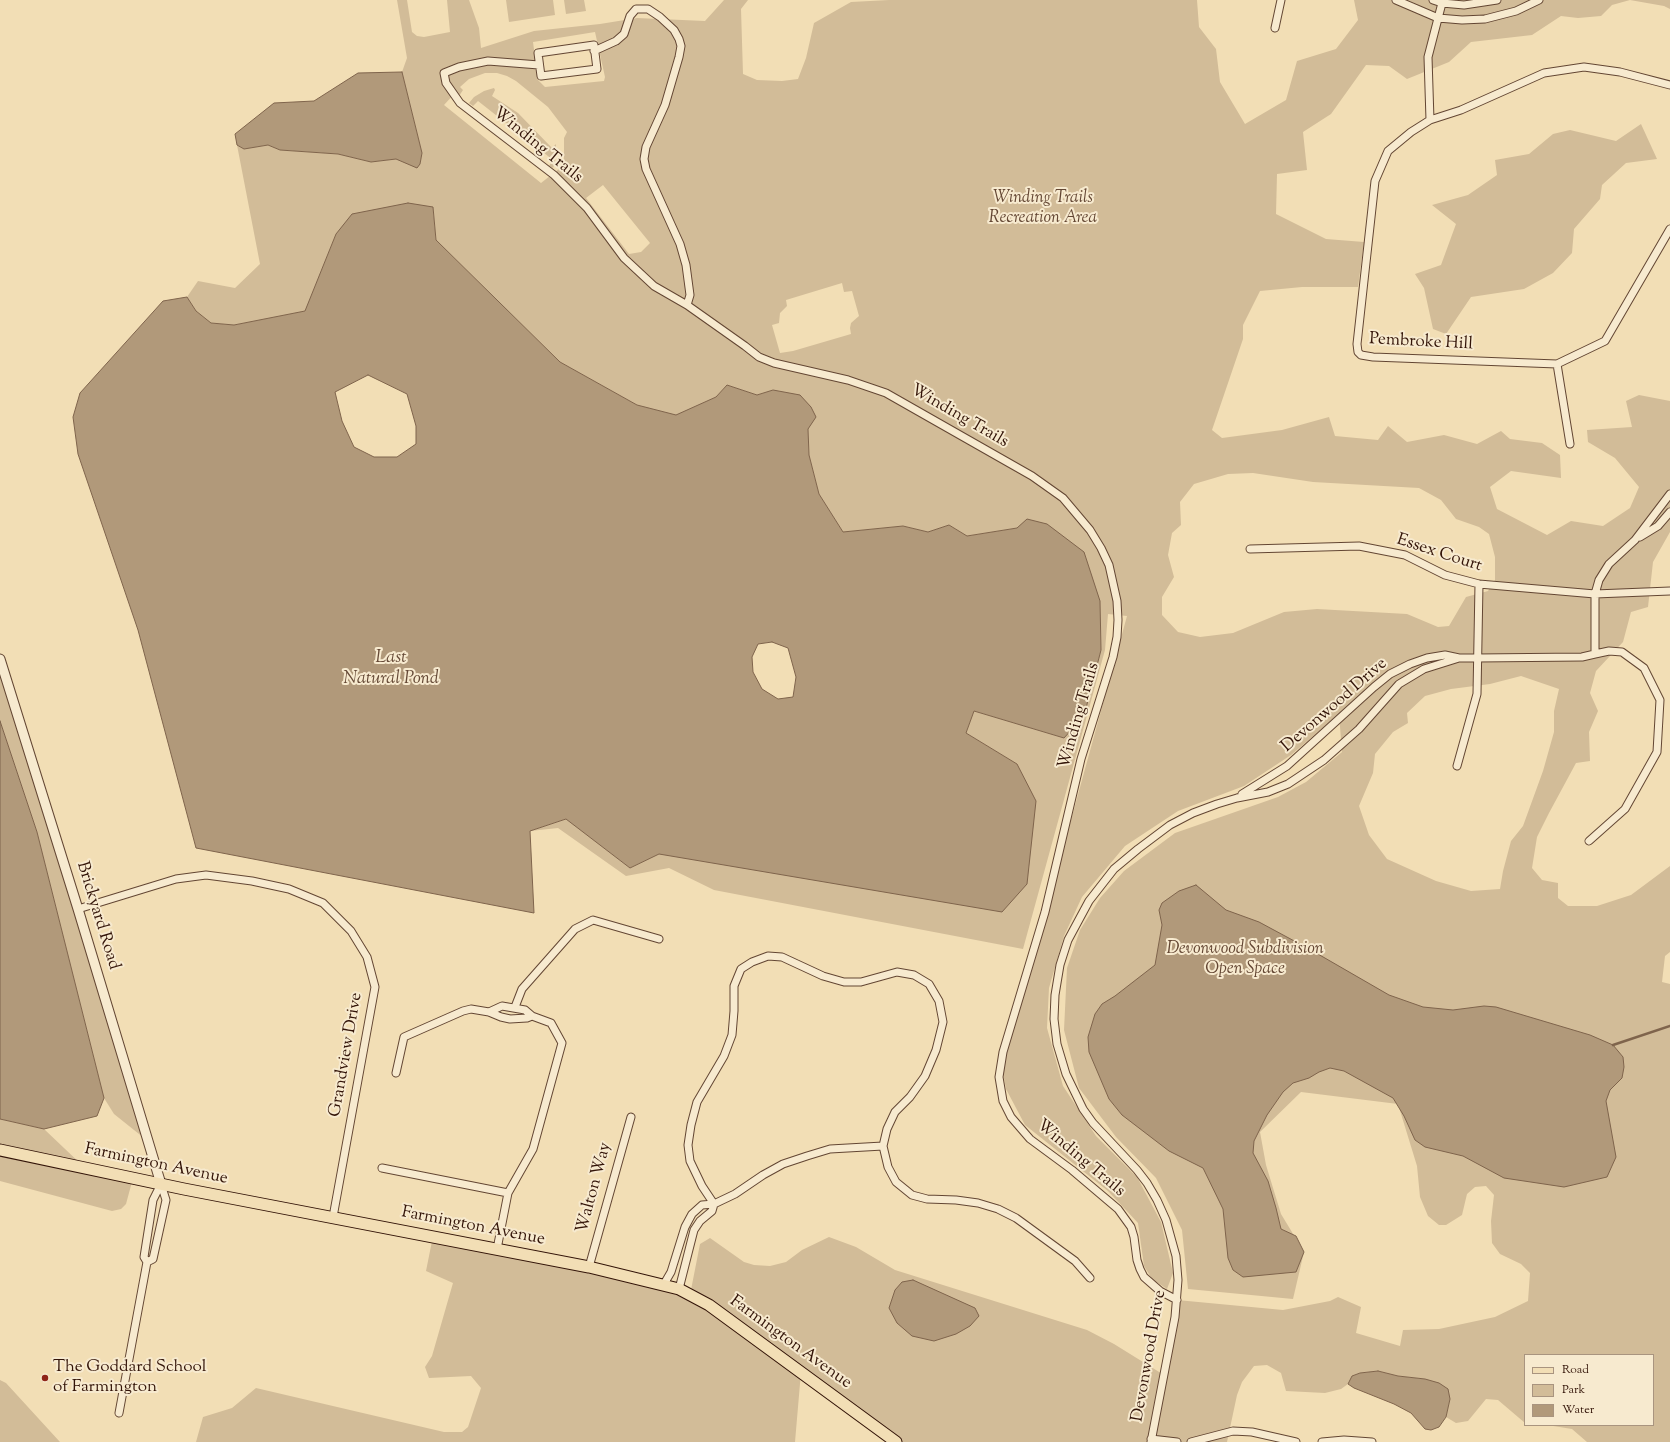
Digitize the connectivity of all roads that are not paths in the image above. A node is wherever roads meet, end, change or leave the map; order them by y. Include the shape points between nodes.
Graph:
1 (1281, 0) edge
2 (1396, 0) edge
3 (1433, 0) edge
4 (1497, 0) edge
5 (1539, 0) edge
6 (1442, 3) junction
7 (1438, 18) junction
8 (1275, 28) dead end
9 (594, 51) junction
10 (539, 65) junction
11 (1670, 85) edge
12 (1430, 120) junction
13 (1670, 228) edge
14 (687, 305) junction
15 (1557, 364) junction
16 (1570, 444) dead end
17 (1670, 494) edge
18 (1670, 512) edge
19 (1635, 540) junction
20 (1250, 549) dead end
21 (1479, 584) junction
22 (1670, 591) edge
23 (1595, 594) junction
24 (1595, 654) junction
25 (1459, 658) junction
26 (1477, 658) junction
27 (0, 659) edge
28 (1457, 766) dead end
29 (1237, 798) junction
30 (1589, 842) dead end
31 (78, 909) junction
32 (659, 939) dead end
33 (515, 1007) junction
34 (488, 1012) junction
35 (532, 1016) junction
36 (396, 1073) dead end
37 (631, 1117) dead end
38 (884, 1146) junction
39 (0, 1150) edge
40 (382, 1168) dead end
41 (161, 1184) junction
42 (508, 1193) junction
43 (714, 1204) junction
44 (333, 1217) junction
45 (497, 1249) junction
46 (147, 1262) junction
47 (589, 1267) junction
48 (1090, 1278) dead end
49 (664, 1284) junction
50 (679, 1289) junction
51 (1178, 1300) junction
52 (119, 1414) dead end
53 (1151, 1440) edge
54 (896, 1442) edge
55 (1177, 1442) edge
56 (1191, 1442) edge
57 (1296, 1442) edge
58 (1322, 1442) edge
59 (1372, 1442) edge

1 - 8 street
2 - 7 street
3 - 6 street
4 - 6 street via 1464,5
5 - 7 street via 1516,11 1485,19
6 - 7 street
7 - 12 street via 1428,57
9 - 10 street via 594,45 538,53
9 - 10 street via 597,69 541,76
9 - 14 street via 616,41 624,34 630,16 636,9 648,9 660,17 674,30 679,39 679,58 665,105 646,147 644,159 646,169 680,244 690,295
10 - 14 street, Winding Trails via 488,62 459,67 444,73 446,83 460,103 554,175 587,208 624,258 642,276
11 - 12 street, Pembroke Hill via 1620,72 1584,67 1544,73 1461,110
12 - 15 street, Pembroke Hill via 1388,151 1374,181 1358,352 1373,357
13 - 15 street, Pembroke Hill via 1605,341
14 - 51 street, Winding Trails via 759,357 774,363 856,382 886,393 1032,476 1063,498 1102,548 1114,584 1117,637 1081,759 1045,912 1003,1052 999,1077 1003,1101 1011,1117 1030,1139 1118,1209 1131,1227 1137,1260 1144,1277 1160,1291
15 - 16 street
17 - 19 street
18 - 19 street via 1658,526
19 - 23 street via 1609,564 1599,580
20 - 21 street, Essex Court via 1359,546 1405,555 1445,575
21 - 23 street, Essex Court
21 - 26 street
22 - 23 street, Essex Court
23 - 24 street
24 - 26 street, Devonwood Drive via 1582,657
24 - 30 street, Devonwood Drive via 1622,652 1644,668 1660,700 1657,752 1625,809
25 - 26 street, Devonwood Drive
25 - 29 street, Devonwood Drive via 1424,670 1399,684 1359,729 1324,760 1288,784 1268,792
25 - 29 street, Devonwood Drive via 1445,655 1427,658 1390,674 1287,766
26 - 28 street via 1477,694
27 - 31 street, Brickyard Road
29 - 51 street, Devonwood Drive via 1193,813 1170,825 1114,869 1089,901 1068,940 1060,965 1055,995 1057,1044 1066,1074 1090,1119 1137,1170 1157,1200 1173,1241
31 - 41 street, Brickyard Road
31 - 44 street, Grandview Drive via 176,879 206,875 289,889 323,903 351,931 367,957 375,987
32 - 33 street via 593,920 575,929 522,990
33 - 34 street via 502,1006
33 - 35 street via 525,1010
34 - 35 street via 510,1019
34 - 36 street via 471,1009 463,1011 404,1037
35 - 42 street via 551,1023 562,1043 533,1149
37 - 47 street, Walton Way
38 - 43 street via 830,1149 783,1164
38 - 43 street via 887,1129 895,1112 925,1076 936,1050 943,1022 939,1001 929,984 914,975 897,972 861,982 844,982 823,976 782,957 768,956 741,969 734,986 732,1035 724,1056 697,1102 691,1125 688,1145 690,1162
38 - 48 street via 888,1167 896,1182 912,1195 927,1199 978,1203 998,1209 1016,1218 1075,1261
39 - 41 main road, Farmington Avenue
40 - 42 street
41 - 44 main road, Farmington Avenue
41 - 46 street via 153,1200 144,1257
41 - 46 street via 166,1200 153,1259
42 - 45 street
43 - 49 street via 702,1204 692,1214
43 - 50 street via 712,1211 694,1230
44 - 45 main road, Farmington Avenue
45 - 47 main road, Farmington Avenue
46 - 52 street
47 - 49 main road, Farmington Avenue
49 - 50 main road, Farmington Avenue
50 - 54 main road, Farmington Avenue via 709,1305
51 - 53 street, Devonwood Drive
53 - 55 street
56 - 57 street via 1233,1430
58 - 59 street

